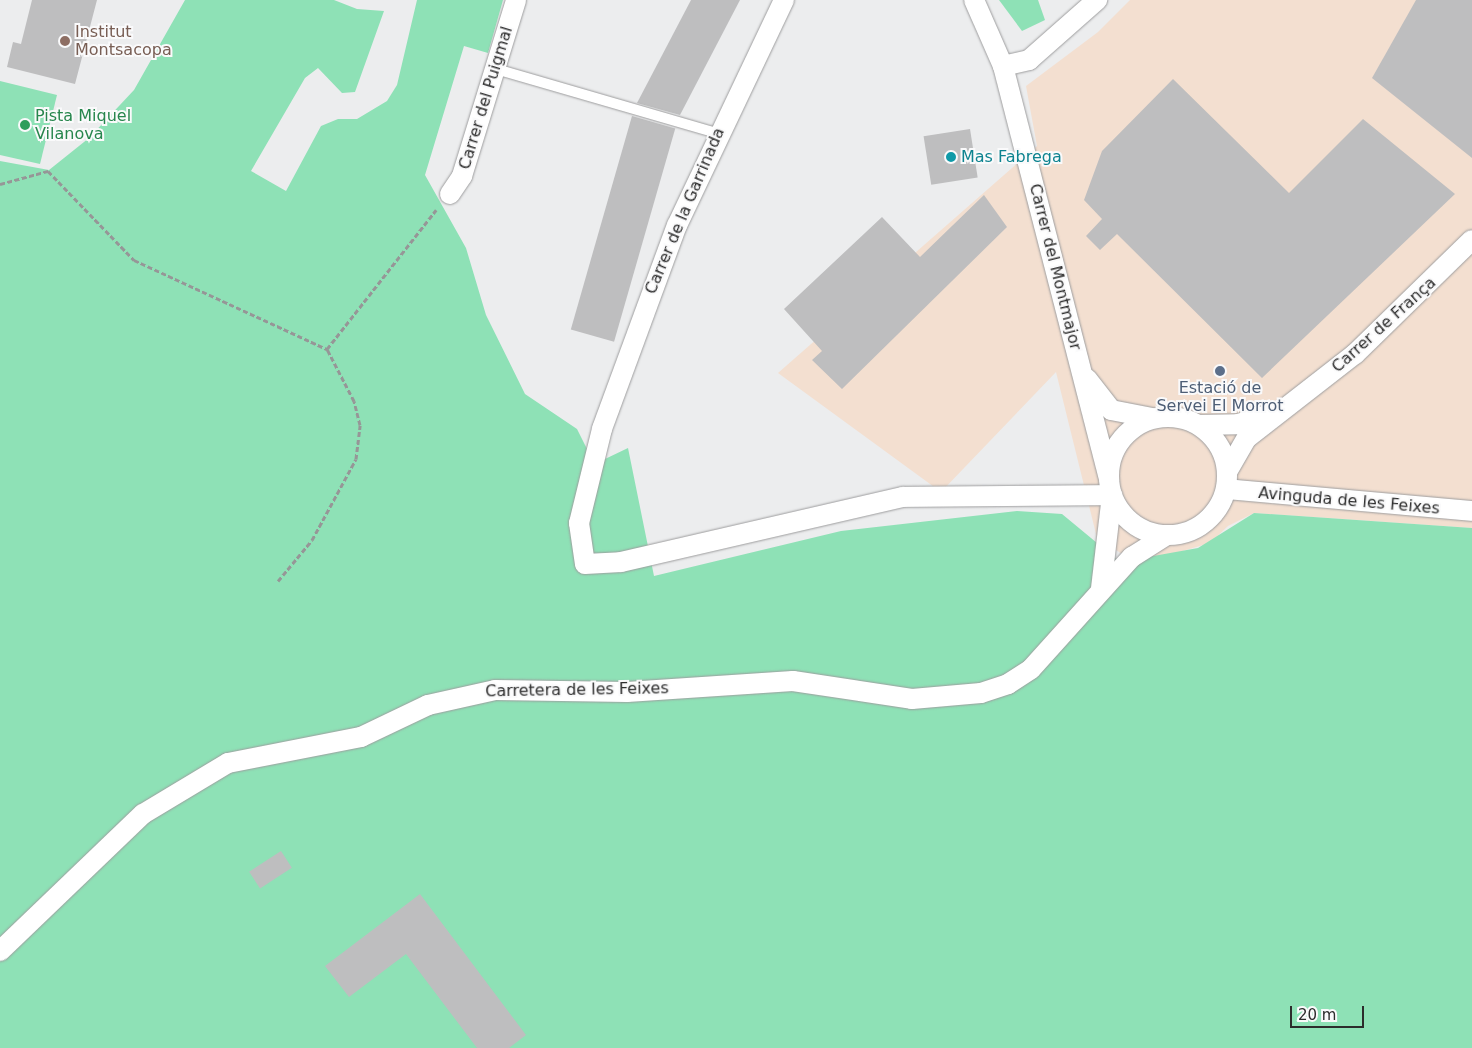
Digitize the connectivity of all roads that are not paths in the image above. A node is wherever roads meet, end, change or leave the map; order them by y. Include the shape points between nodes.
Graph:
1 (516, 0) edge
2 (784, 0) edge
3 (974, 0) edge
4 (1097, 0) edge
5 (1003, 66) junction
6 (496, 70) junction
7 (717, 133) junction
8 (450, 194) road end
9 (1472, 240) edge
10 (1079, 364) junction
11 (1291, 405) junction
12 (1152, 418) junction
13 (1199, 425) junction
14 (1226, 481) junction
15 (1110, 488) junction
16 (1472, 511) edge
17 (1167, 535) junction
18 (1101, 588) junction
19 (0, 951) edge

1 - 6 street, Carrer del Puigmal
2 - 7 street, Carrer de la Garrinada
3 - 5 street, Carrer del Montmajor
4 - 5 street via 1070,29 1029,60
5 - 10 street, Carrer del Montmajor
6 - 7 lane
6 - 8 street, Carrer del Puigmal via 462,176
7 - 15 street, Carrer de la Garrinada via 677,225 602,429 579,523 585,564 621,562 903,497
9 - 11 street, Carrer de França via 1400,314
10 - 12 street, Carrer del Montmajor via 1092,390 1111,410
10 - 15 street, Carrer del Montmajor
11 - 13 street, Carrer de França via 1238,424
11 - 14 street, Carrer de França via 1247,438
12 - 13 street via 1176,417
12 - 15 street via 1125,435 1115,449
13 - 14 street via 1219,445
14 - 16 street, Avinguda de les Feixes
14 - 17 street via 1220,504 1204,522
15 - 17 street via 1133,524
15 - 18 street
17 - 18 street, Carretera de les Feixes via 1143,548
18 - 19 street, Carretera de les Feixes via 1031,669 1008,684 981,693 912,698 794,681 627,692 496,690 428,705 361,737 228,763 143,814

